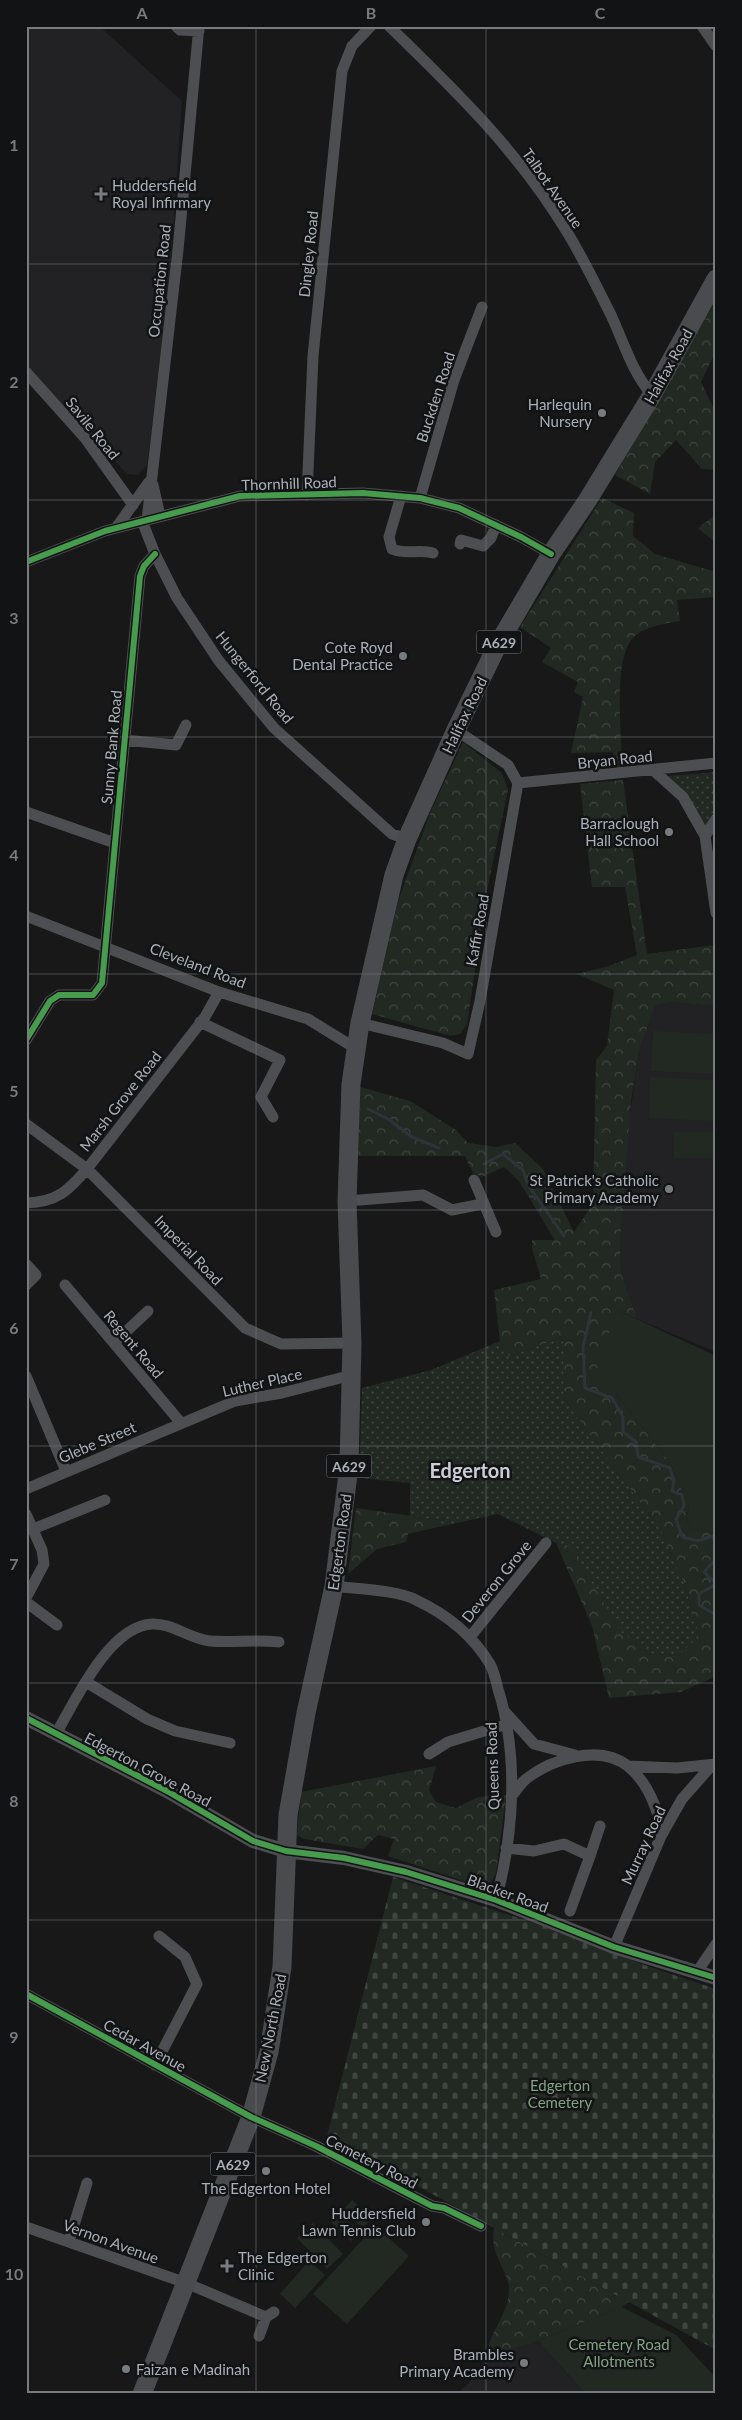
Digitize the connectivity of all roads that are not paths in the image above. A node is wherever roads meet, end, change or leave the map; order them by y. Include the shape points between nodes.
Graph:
1 (176, 26) edge
2 (370, 26) edge
3 (389, 26) edge
4 (702, 26) edge
5 (199, 29) edge
6 (716, 46) edge
7 (716, 279) edge
8 (482, 307) dead end
9 (26, 372) edge
10 (652, 395) junction
11 (151, 479) junction
12 (307, 495) junction
13 (401, 496) junction
14 (420, 498) junction
15 (133, 505) junction
16 (160, 516) junction
17 (144, 520) junction
18 (496, 525) junction
19 (116, 528) junction
20 (460, 544) dead end
21 (433, 553) dead end
22 (155, 554) junction
23 (551, 554) junction
24 (26, 562) edge
25 (186, 725) dead end
26 (456, 730) junction
27 (124, 740) junction
28 (716, 763) edge
29 (653, 770) junction
30 (518, 783) junction
31 (26, 812) edge
32 (716, 819) edge
33 (705, 836) junction
34 (406, 839) junction
35 (115, 843) junction
36 (716, 913) edge
37 (26, 916) edge
38 (106, 946) junction
39 (219, 992) junction
40 (200, 1022) junction
41 (360, 1023) junction
42 (26, 1040) edge
43 (355, 1048) junction
44 (273, 1117) dead end
45 (26, 1124) edge
46 (349, 1140) joint
47 (87, 1169) junction
48 (474, 1180) dead end
49 (347, 1201) junction
50 (26, 1203) edge
51 (482, 1204) junction
52 (496, 1232) dead end
53 (26, 1264) edge
54 (65, 1285) dead end
55 (26, 1286) edge
56 (148, 1311) dead end
57 (114, 1343) junction
58 (352, 1343) junction
59 (352, 1375) junction
60 (26, 1376) edge
61 (180, 1423) junction
62 (66, 1471) junction
63 (26, 1489) edge
64 (105, 1500) dead end
65 (26, 1514) edge
66 (33, 1529) junction
67 (546, 1543) dead end
68 (334, 1586) junction
69 (26, 1600) edge
70 (57, 1625) dead end
71 (470, 1637) junction
72 (279, 1642) dead end
73 (86, 1682) junction
74 (505, 1712) junction
75 (26, 1718) edge
76 (507, 1724) junction
77 (56, 1734) junction
78 (230, 1743) dead end
79 (429, 1754) dead end
80 (581, 1756) junction
81 (714, 1764) edge
82 (628, 1766) junction
83 (511, 1797) junction
84 (600, 1826) dead end
85 (663, 1833) junction
86 (506, 1848) junction
87 (286, 1851) junction
88 (590, 1856) junction
89 (496, 1900) junction
90 (570, 1911) dead end
91 (159, 1936) dead end
92 (716, 1944) edge
93 (614, 1947) junction
94 (696, 1972) junction
95 (716, 1978) edge
96 (26, 1994) edge
97 (155, 2065) junction
98 (251, 2117) junction
99 (87, 2183) dead end
100 (481, 2226) dead end
101 (26, 2228) edge
102 (69, 2241) junction
103 (186, 2284) junction
104 (258, 2336) dead end
105 (142, 2394) edge

1 - 5 street via 180,30
2 - 12 street, Dingley Road via 352,46 342,71 313,356
3 - 10 street, Talbot Avenue via 468,102 523,168 566,231 611,315 640,381
4 - 6 street
5 - 11 street, Occupation Road via 178,250
7 - 10 highway, Halifax Road / A629
8 - 14 street, Buckden Road via 454,380
9 - 15 street, Savile Road via 84,438
10 - 23 highway, Halifax Road / A629
11 - 15 street, Occupation Road
11 - 16 street, Occupation Road
11 - 17 street, Occupation Road
12 - 13 street, Thornhill Road via 364,493
12 - 16 street, Thornhill Road via 240,496
13 - 14 street, Thornhill Road
13 - 21 street via 389,537 392,549 401,553 423,550
14 - 18 street, Thornhill Road via 459,508
15 - 19 street, Occupation Road
16 - 17 street, Thornhill Road
17 - 19 street, Thornhill Road
17 - 22 street, Hungerford Road
18 - 20 street via 491,538 483,546 461,540
18 - 23 street, Thornhill Road
19 - 24 street, Thornhill Road
22 - 27 street, Sunny Bank Road via 140,576
22 - 34 street, Hungerford Road via 178,598 219,661 274,728 392,834
23 - 26 highway, Halifax Road / A629 via 497,646
25 - 27 street via 176,745
26 - 30 street via 508,765
26 - 34 highway, Halifax Road / A629
27 - 35 street, Sunny Bank Road
28 - 29 street, Bryan Road
29 - 30 street, Bryan Road
29 - 33 street via 683,797
30 - 41 street, Kaffir Road via 468,1054 443,1043
31 - 35 street
32 - 33 street
33 - 36 street
34 - 41 highway, Halifax Road / A629 via 380,930
35 - 38 street, Sunny Bank Road
37 - 38 street, Cleveland Road
38 - 39 street, Cleveland Road
38 - 42 street, Sunny Bank Road via 102,983 92,994 59,996 50,1001
39 - 40 street, Marsh Grove Road
39 - 43 street, Cleveland Road via 308,1019
40 - 44 street via 280,1060 261,1097
40 - 47 street, Marsh Grove Road
41 - 43 highway, Halifax Road / A629
43 - 46 highway, Halifax Road / A629
45 - 47 street, Imperial Road
46 - 49 highway, Edgerton Road / A629
47 - 50 street, Marsh Grove Road via 60,1196
47 - 58 street, Imperial Road via 245,1328 281,1344
48 - 51 street
49 - 51 street via 423,1195 452,1210
49 - 58 highway, Edgerton Road / A629
51 - 52 street
53 - 55 street via 36,1275
54 - 57 street, Regent Road
56 - 57 street
57 - 61 street, Regent Road
58 - 59 highway, Edgerton Road / A629
59 - 61 street, Luther Place via 235,1401
59 - 68 highway, Edgerton Road / A629 via 348,1466
60 - 62 street
61 - 62 street, Glebe Street
62 - 63 street, Glebe Street
64 - 66 street
65 - 66 street
66 - 69 street via 44,1564
67 - 71 street, Deveron Grove
68 - 71 street, Queens Road via 415,1599 448,1617
68 - 87 highway, Edgerton Road / A629 via 288,1816
69 - 70 street
71 - 74 street, Queens Road via 491,1665
72 - 73 street via 211,1641 194,1638 167,1626 150,1624 119,1640
73 - 77 street
73 - 78 street via 147,1719 175,1731
74 - 76 street, Queens Road
74 - 80 street via 534,1744
75 - 77 street, Edgerton Grove Road
76 - 79 street via 448,1742
76 - 83 street, Queens Road
77 - 87 street, Edgerton Grove Road via 167,1791 253,1841
80 - 82 street via 602,1755
80 - 83 street via 544,1768 525,1780
81 - 82 street via 678,1768
81 - 85 street, Murray Road via 682,1799
82 - 85 street via 656,1805
83 - 86 street, Queens Road
84 - 88 street
85 - 93 street, Murray Road
86 - 88 street via 534,1851 564,1844
86 - 89 street, Queens Road
87 - 89 street, Blacker Road via 390,1868
87 - 98 highway, New North Road / A629 via 282,1967 269,2052
88 - 90 street
89 - 93 street, Blacker Road
91 - 97 street via 185,1957 197,1984
92 - 94 street
93 - 94 street, Blacker Road
94 - 95 street, Blacker Road
96 - 97 street, Cedar Avenue
97 - 98 street, Cedar Avenue
98 - 100 street, Cemetery Road via 316,2146 432,2206 444,2208
98 - 103 highway, New North Road / A629
99 - 102 street
101 - 102 street, Vernon Avenue
102 - 103 street, Vernon Avenue
103 - 104 street, Vernon Avenue via 270,2314
103 - 105 highway, New North Road / A629

